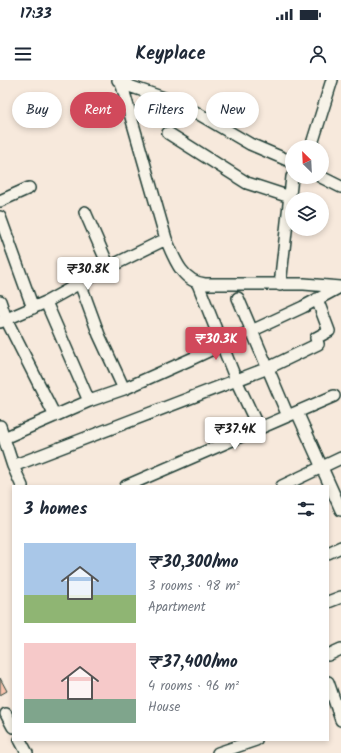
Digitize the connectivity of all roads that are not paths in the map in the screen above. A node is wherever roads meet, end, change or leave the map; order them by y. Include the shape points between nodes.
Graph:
1 (332, 80) edge
2 (119, 81) edge
3 (168, 133) dead end
4 (313, 140) edge
5 (285, 159) edge
6 (329, 181) edge
7 (341, 187) edge
8 (28, 188) dead end
9 (285, 195) edge
10 (0, 201) edge
11 (85, 212) dead end
12 (0, 217) edge
13 (286, 236) edge
14 (166, 239) junction
15 (109, 267) junction
16 (80, 283) junction
17 (198, 284) junction
18 (280, 285) junction
19 (341, 287) edge
20 (238, 298) dead end
21 (317, 299) junction
22 (0, 301) edge
23 (46, 302) junction
24 (33, 308) junction
25 (3, 321) edge
26 (252, 330) junction
27 (221, 345) junction
28 (268, 368) junction
29 (236, 380) junction
30 (124, 389) junction
31 (334, 396) dead end
32 (89, 401) junction
33 (292, 414) junction
34 (55, 416) junction
35 (0, 426) edge
36 (259, 429) junction
37 (4, 438) junction
38 (341, 458) edge
39 (13, 466) junction
40 (322, 468) junction
41 (22, 485) edge
42 (128, 485) edge
43 (284, 485) edge
44 (341, 510) edge
45 (341, 547) edge
46 (329, 553) edge
47 (341, 597) edge
48 (329, 602) edge
49 (341, 649) edge
50 (329, 655) edge
51 (329, 686) edge
52 (6, 713) edge
53 (337, 714) edge
54 (12, 725) edge
55 (20, 741) edge
56 (253, 741) edge
57 (26, 753) edge
58 (218, 753) edge

1 - 4 street
2 - 5 street via 185,106 250,144
2 - 14 street
3 - 9 street via 247,183
6 - 7 street
8 - 10 street
11 - 15 street
12 - 24 street
13 - 18 street
14 - 15 street
14 - 17 street via 180,269
15 - 16 street
16 - 23 street
16 - 30 street via 99,335
17 - 18 street
17 - 27 street
18 - 19 street
19 - 21 street
20 - 26 street
21 - 26 street
21 - 28 street via 329,332 316,338 318,344
22 - 25 street
23 - 24 street
23 - 32 street
24 - 25 street
25 - 34 street
26 - 27 street
26 - 28 street
27 - 29 street
27 - 30 street
28 - 29 street
28 - 33 street
29 - 36 street
29 - 39 street
30 - 32 street
31 - 33 street
32 - 34 street
33 - 36 street
33 - 40 street
34 - 37 street
35 - 37 street
36 - 42 street
37 - 39 street
38 - 40 street
39 - 41 street
40 - 43 street
40 - 44 street
45 - 46 street
47 - 48 street
49 - 50 street
51 - 53 street
52 - 54 street
55 - 57 street
56 - 58 street

